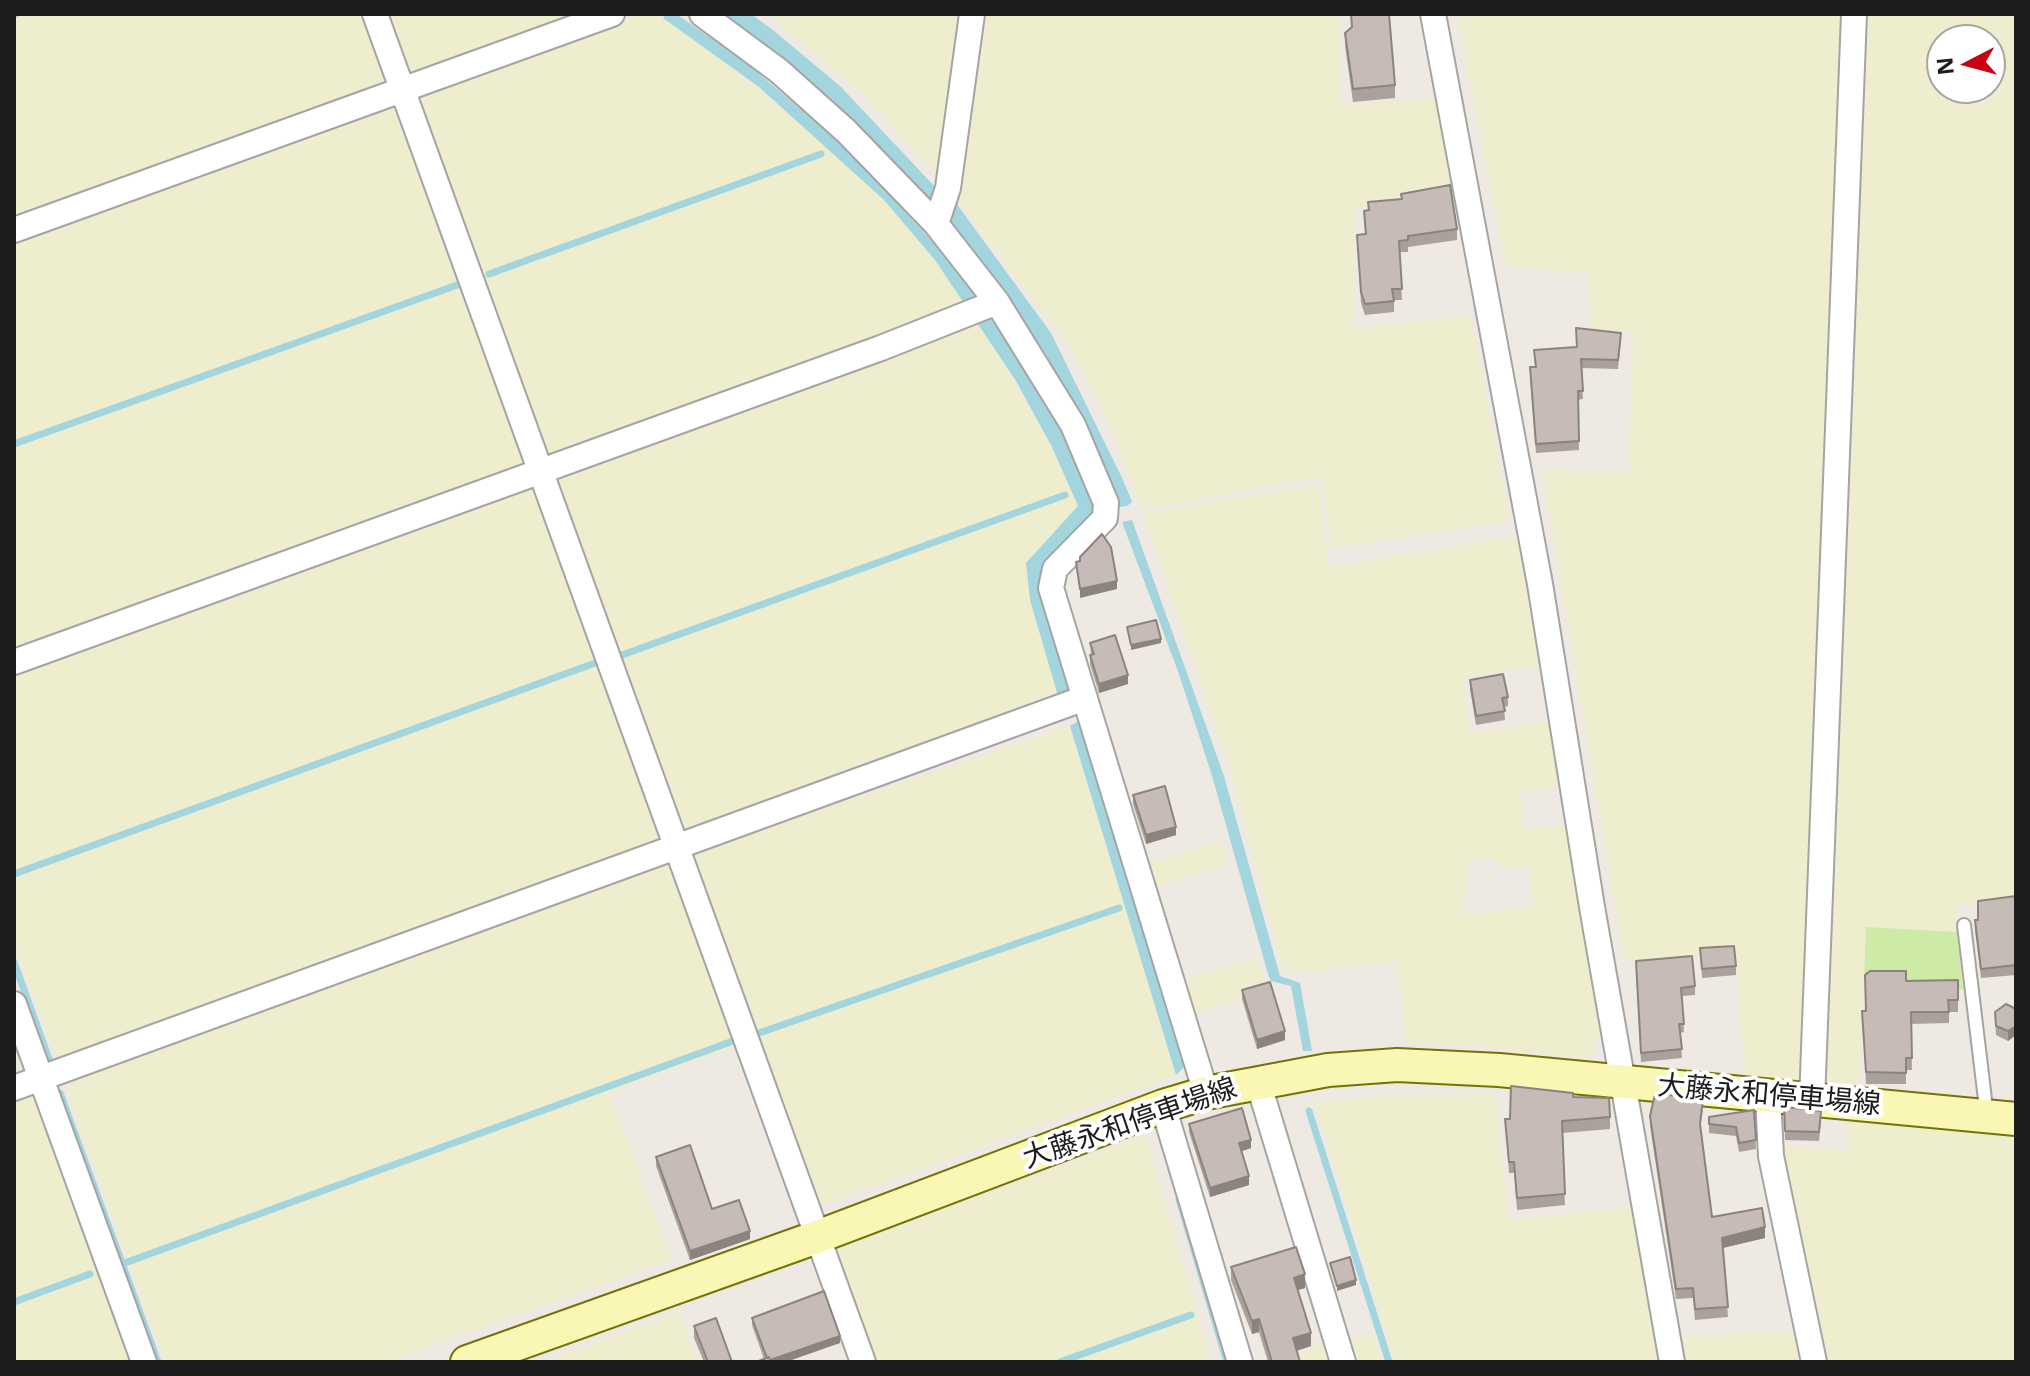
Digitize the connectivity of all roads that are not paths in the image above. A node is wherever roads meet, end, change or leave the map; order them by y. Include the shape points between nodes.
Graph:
1 (375, 14) edge
2 (612, 14) edge
3 (702, 14) edge
4 (972, 14) edge
5 (1433, 14) edge
6 (1854, 14) edge
7 (402, 91) junction
8 (936, 224) junction
9 (14, 230) edge
10 (985, 307) junction
11 (540, 471) junction
12 (14, 662) edge
13 (1085, 698) junction
14 (678, 847) junction
15 (1964, 925) dead end
16 (14, 1004) edge
17 (41, 1078) junction
18 (1258, 1082) junction
19 (1623, 1083) junction
20 (14, 1088) edge
21 (1206, 1093) junction
22 (1768, 1097) junction
23 (1812, 1101) junction
24 (1163, 1106) junction
25 (2002, 1117) edge
26 (817, 1237) junction
27 (144, 1362) edge
28 (467, 1362) edge
29 (863, 1362) edge
30 (1240, 1362) edge
31 (1343, 1362) edge
32 (1672, 1362) edge
33 (1814, 1362) edge

1 - 7 street
2 - 7 street
3 - 8 street via 779,71 846,131
4 - 8 street via 948,188
5 - 19 street via 1540,584
6 - 23 street
7 - 9 street
7 - 11 street
8 - 10 street
10 - 11 street
10 - 13 street via 1073,425 1106,503 1105,518 1050,580
11 - 12 street
11 - 14 street
13 - 14 street
13 - 21 street
14 - 17 street
14 - 26 street
15 - 25 lane
16 - 17 street
17 - 20 street
17 - 27 street
18 - 19 main road, 大藤永和停車場線 via 1397,1065
18 - 21 main road, 大藤永和停車場線
18 - 31 street
19 - 22 main road, 大藤永和停車場線
19 - 32 street
21 - 24 main road, 大藤永和停車場線
22 - 23 main road, 大藤永和停車場線
22 - 33 street via 1771,1156
23 - 25 main road, 大藤永和停車場線
24 - 26 main road, 大藤永和停車場線
24 - 30 street
26 - 28 main road, 大藤永和停車場線
26 - 29 street

